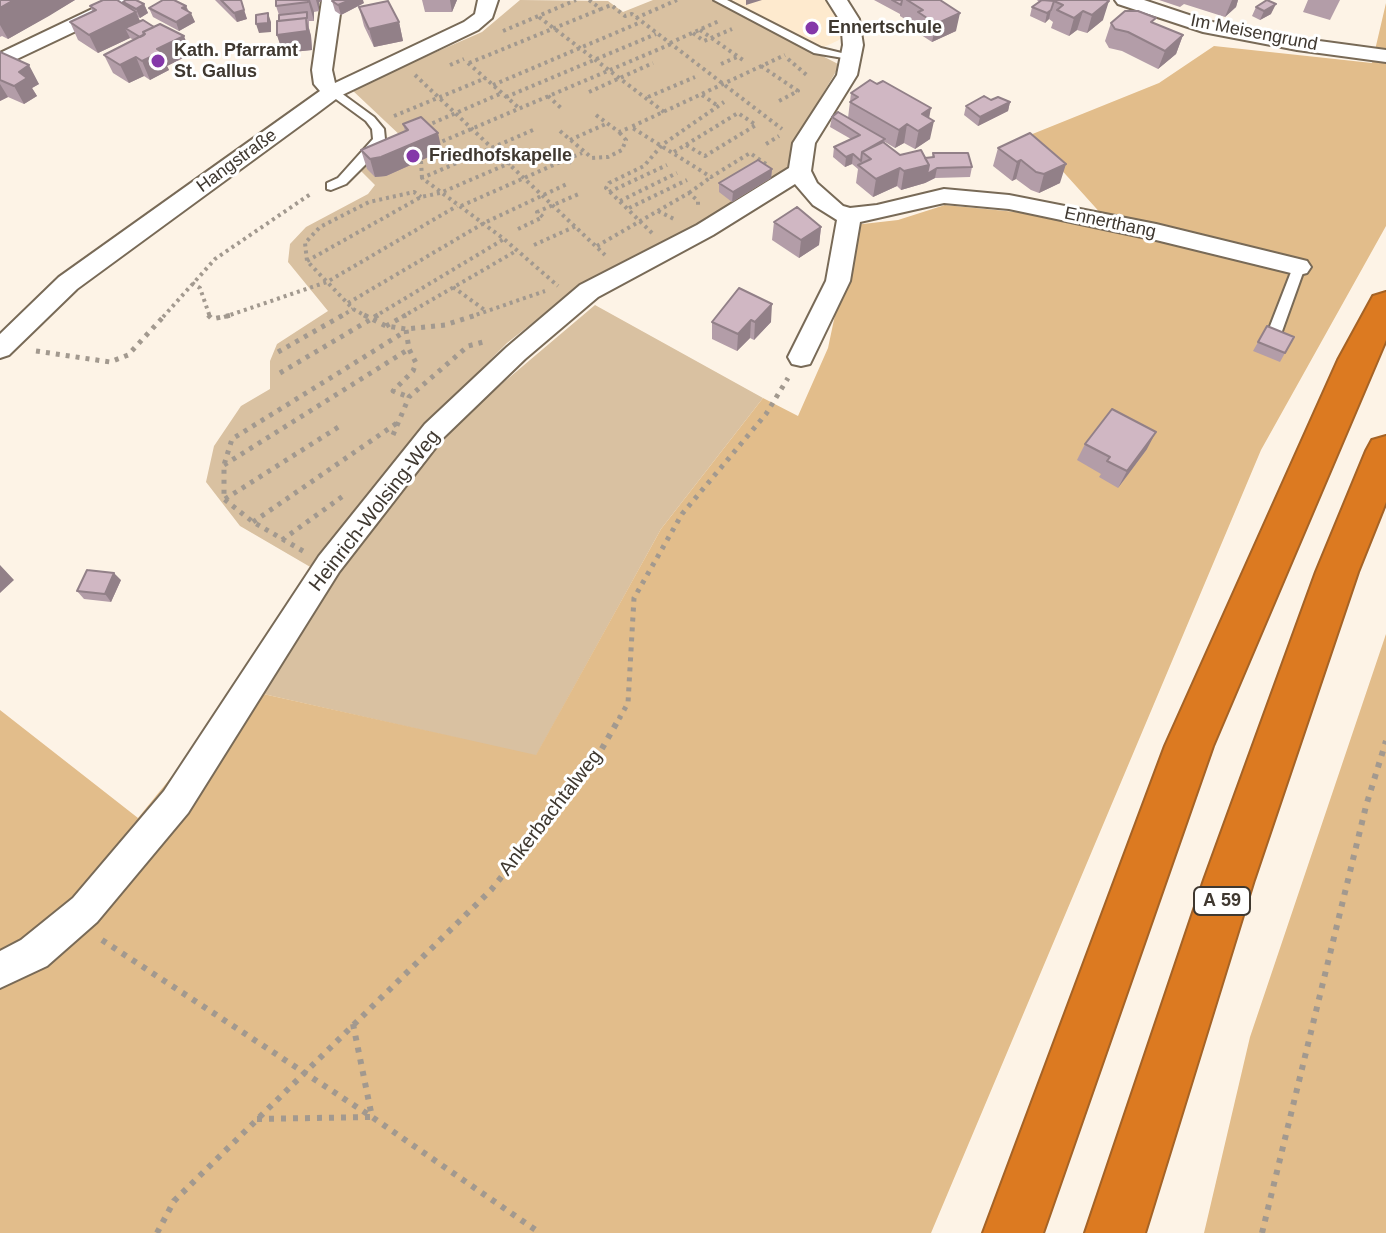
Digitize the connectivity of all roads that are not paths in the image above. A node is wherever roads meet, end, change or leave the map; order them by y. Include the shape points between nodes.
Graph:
1 (126, 0) edge
2 (332, 0) edge
3 (488, 0) edge
4 (719, 0) edge
5 (837, 0) edge
6 (1125, 0) edge
7 (849, 56) junction
8 (1386, 56) edge
9 (0, 61) edge
10 (333, 92) junction
11 (800, 171) junction
12 (331, 186) road end
13 (849, 221) junction
14 (1299, 267) joint
15 (1386, 305) edge
16 (1274, 334) edge
17 (5, 344) edge
18 (801, 357) road end
19 (1386, 451) edge
20 (0, 970) edge
21 (1013, 1233) edge
22 (1115, 1233) edge

1 - 9 street
2 - 10 street via 322,70 324,84
3 - 10 street, Hangstraße via 482,18 471,26
4 - 7 lane via 818,51
5 - 7 street via 852,32
6 - 8 street, Im Meisengrund via 1203,26
7 - 11 street via 847,75 804,143
10 - 12 lane via 370,119 379,139 342,181
10 - 17 street, Hangstraße via 68,283
11 - 13 street via 808,187
11 - 20 street, Heinrich-Wolsing-Weg via 705,230 589,291 434,431 329,564 176,802 85,910 34,953
13 - 14 street, Ennerthang via 944,196 1009,202
13 - 18 street via 838,281
14 - 16 lane, Ennerthang
15 - 21 highway via 1357,360 1189,746
19 - 22 highway, A 59 via 1337,572 1234,866

